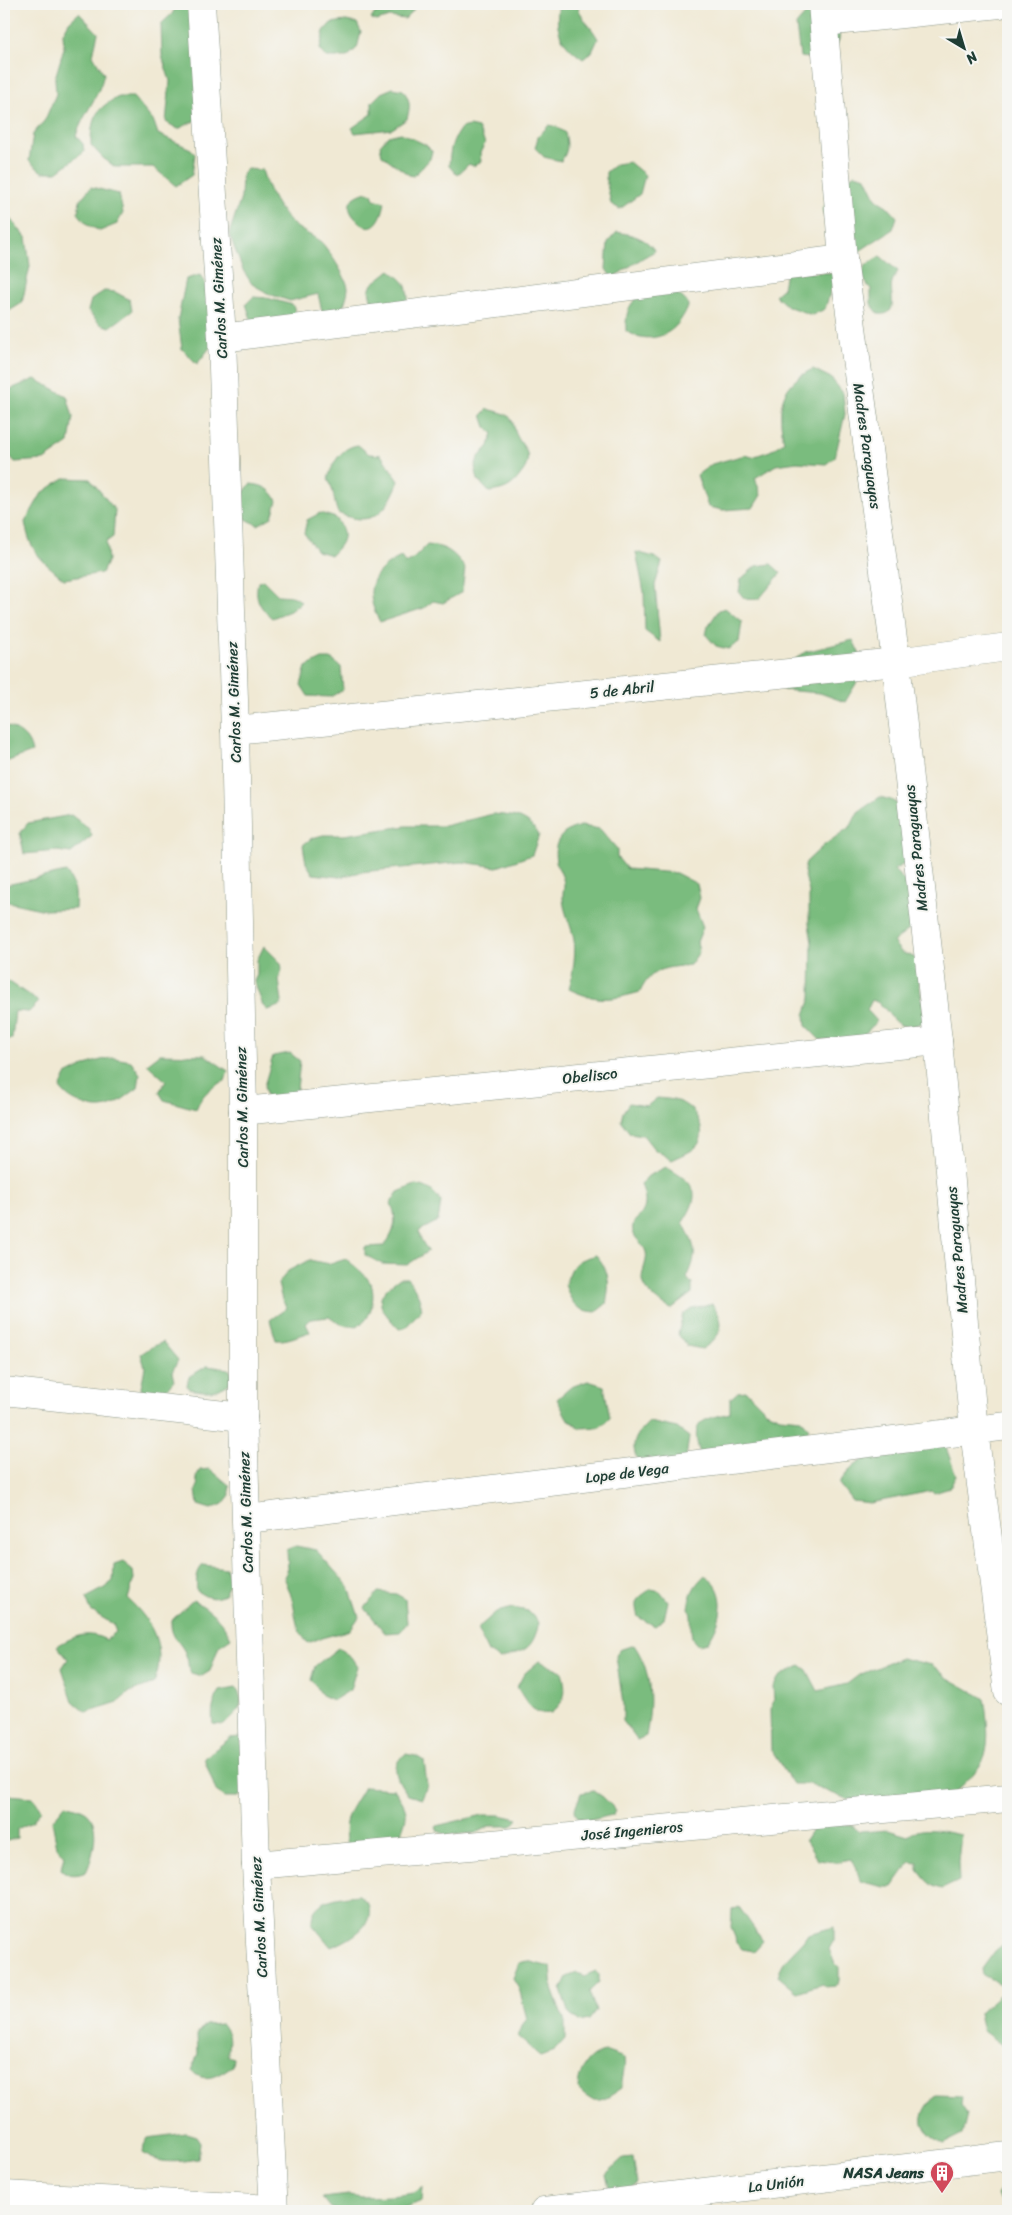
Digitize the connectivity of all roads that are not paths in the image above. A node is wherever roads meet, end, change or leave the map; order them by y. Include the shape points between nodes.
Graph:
1 (201, 4) edge
2 (1000, 4) edge
3 (823, 13) edge
4 (842, 259) junction
5 (222, 338) junction
6 (1008, 647) edge
7 (896, 662) junction
8 (235, 730) junction
9 (938, 1041) junction
10 (243, 1111) junction
11 (4, 1391) edge
12 (243, 1417) junction
13 (1008, 1426) edge
14 (974, 1431) junction
15 (247, 1519) junction
16 (1008, 1692) edge
17 (1008, 1798) edge
18 (256, 1865) junction
19 (1008, 2156) edge
20 (4, 2195) edge
21 (661, 2205) edge
22 (274, 2210) edge
23 (544, 2211) edge

1 - 5 street, Carlos M. Giménez
2 - 3 street
3 - 4 street, Madres Paraguayas
4 - 5 street
4 - 7 street, Madres Paraguayas
5 - 8 street, Carlos M. Giménez
6 - 7 street, 5 de Abril
7 - 8 street, 5 de Abril
7 - 9 street, Madres Paraguayas
8 - 10 street, Carlos M. Giménez
9 - 10 street, Obelisco
9 - 14 street, Madres Paraguayas
10 - 12 street, Carlos M. Giménez
11 - 12 street
12 - 15 street, Carlos M. Giménez
13 - 14 street, Lope de Vega
14 - 15 street, Lope de Vega
14 - 16 street, Madres Paraguayas
15 - 18 street, Carlos M. Giménez
17 - 18 street, José Ingenieros
18 - 22 street, Carlos M. Giménez
19 - 21 street, La Unión
20 - 22 street
21 - 23 street, La Unión

